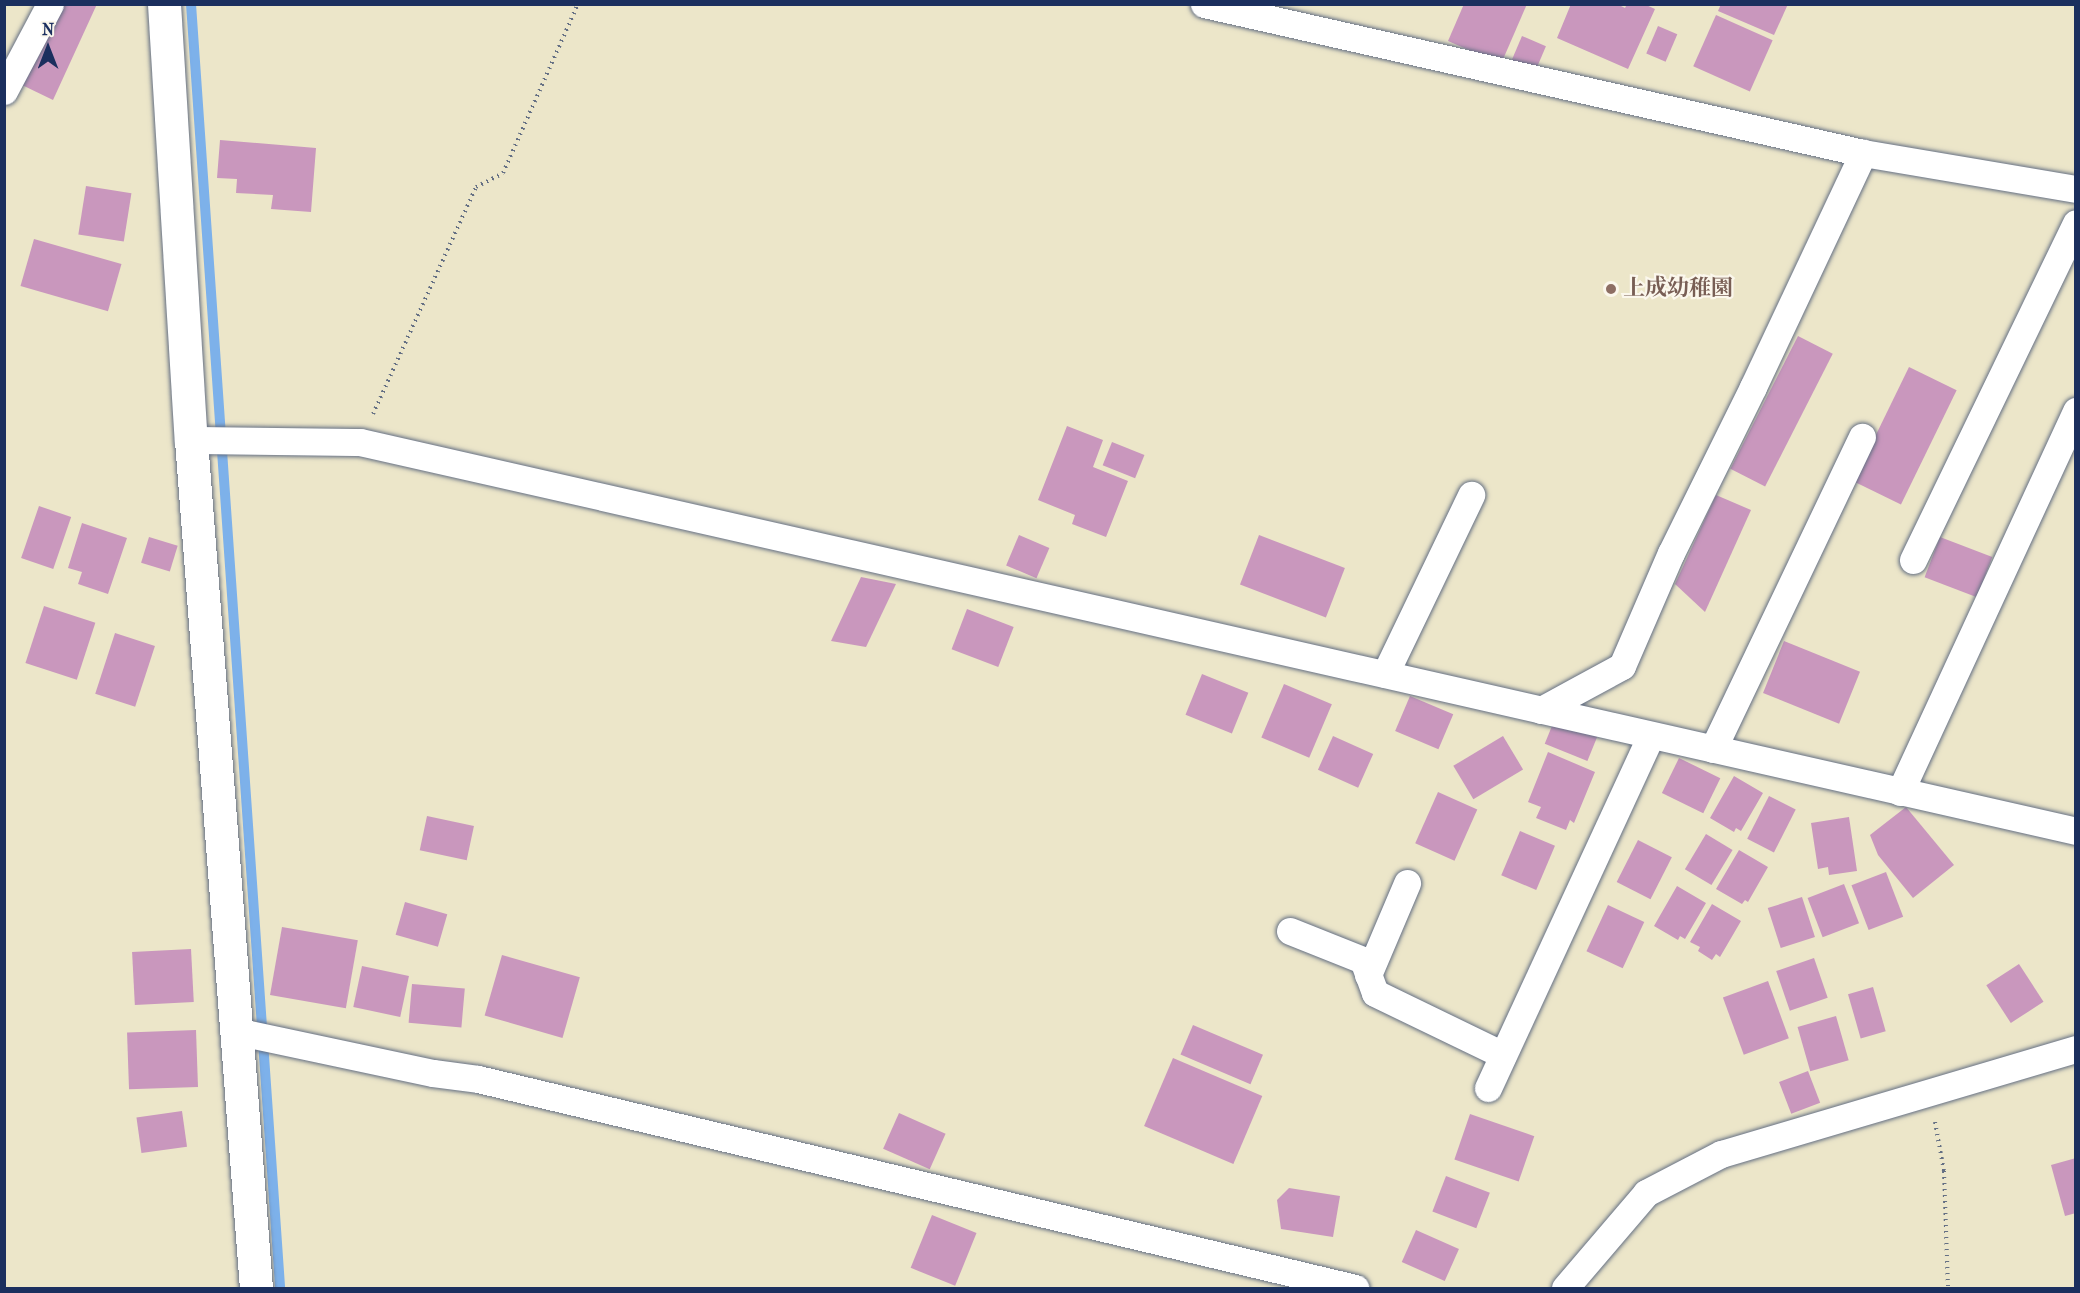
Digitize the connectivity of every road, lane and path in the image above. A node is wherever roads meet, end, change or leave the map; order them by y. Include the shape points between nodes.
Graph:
1 (50, 4) edge
2 (164, 4) edge
3 (578, 4) edge
4 (1204, 4) edge
5 (4, 91) edge
6 (1863, 153) junction
7 (2076, 189) edge
8 (2076, 223) edge
9 (2076, 411) edge
10 (1862, 437) dead end
11 (195, 440) junction
12 (360, 442) junction
13 (1471, 495) dead end
14 (1913, 560) dead end
15 (1385, 674) junction
16 (1541, 710) junction
17 (1651, 736) junction
18 (1713, 749) junction
19 (1900, 792) junction
20 (2076, 831) edge
21 (1407, 883) dead end
22 (1290, 931) dead end
23 (1368, 975) junction
24 (237, 1031) junction
25 (2076, 1049) edge
26 (1503, 1055) junction
27 (1488, 1088) dead end
28 (1929, 1092) junction
29 (256, 1288) edge
30 (1355, 1288) edge
31 (1565, 1288) edge
32 (1948, 1288) edge

1 - 5 street
2 - 11 street
3 - 12 path via 503,173 476,188
4 - 6 street
6 - 7 street
6 - 16 street via 1671,553 1622,666
8 - 14 street
9 - 19 street
10 - 18 street
11 - 12 street
11 - 24 street
12 - 15 street
13 - 15 street
15 - 16 street
16 - 17 street
17 - 18 street
17 - 26 street
18 - 19 street
19 - 20 street
21 - 23 street
22 - 23 street via 1363,960
23 - 26 street via 1375,993
24 - 29 street
24 - 30 street via 478,1079
25 - 28 street
26 - 27 street
28 - 31 street via 1721,1154 1646,1193
28 - 32 path via 1944,1171

